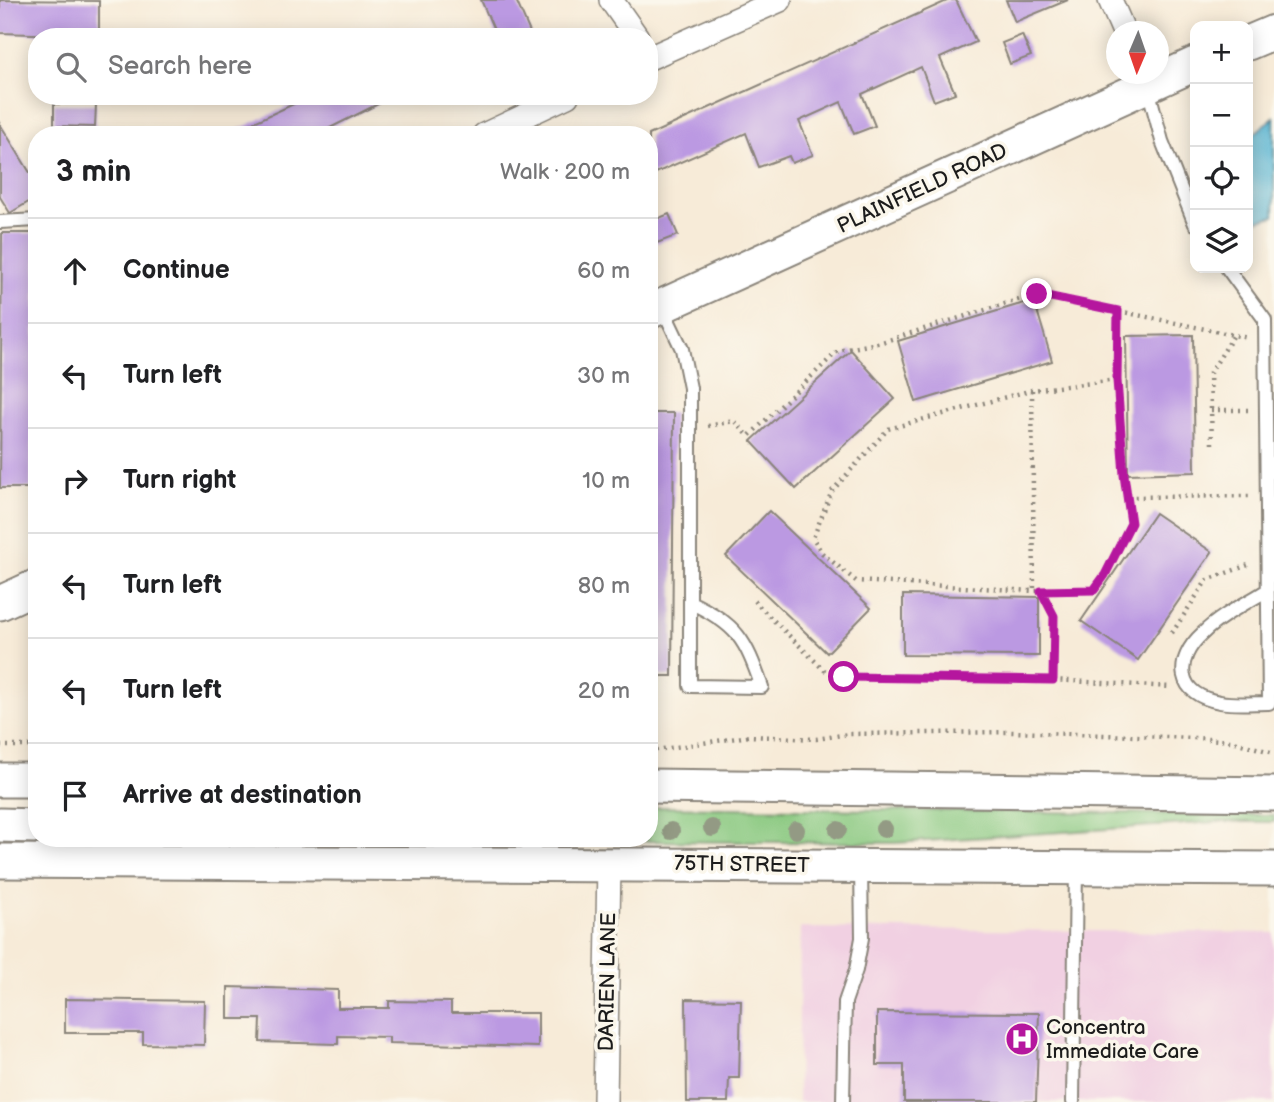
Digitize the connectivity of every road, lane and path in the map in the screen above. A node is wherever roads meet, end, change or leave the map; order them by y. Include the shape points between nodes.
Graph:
1 (611, 0) edge
2 (780, 0) edge
3 (1110, 0) edge
4 (1119, 21) edge
5 (631, 28) edge
6 (1274, 32) edge
7 (1253, 41) edge
8 (658, 53) edge
9 (1190, 65) edge
10 (1169, 72) edge
11 (1133, 84) edge
12 (1145, 84) edge
13 (548, 105) edge
14 (503, 126) edge
15 (1190, 211) edge
16 (28, 220) edge
17 (0, 222) edge
18 (1231, 273) edge
19 (658, 308) edge
20 (1118, 311) junction
21 (658, 313) edge
22 (1234, 335) junction
23 (1266, 342) junction
24 (1117, 380) junction
25 (1032, 390) junction
26 (1211, 410) junction
27 (1266, 410) junction
28 (690, 437) junction
29 (1212, 444) dead end
30 (1266, 496) junction
31 (1128, 497) junction
32 (1266, 559) junction
33 (28, 590) edge
34 (1034, 591) junction
35 (1041, 591) junction
36 (1266, 591) junction
37 (754, 601) dead end
38 (690, 602) junction
39 (0, 603) edge
40 (1172, 633) dead end
41 (1053, 680) junction
42 (1189, 688) junction
43 (0, 746) edge
44 (28, 746) edge
45 (658, 750) edge
46 (1274, 753) edge
47 (0, 780) edge
48 (28, 780) edge
49 (658, 786) edge
50 (1274, 794) edge
51 (0, 825) edge
52 (28, 826) edge
53 (0, 861) edge
54 (609, 863) junction
55 (861, 865) junction
56 (1076, 867) junction
57 (1274, 869) edge
58 (605, 1102) edge
59 (842, 1102) edge
60 (1073, 1102) edge

1 - 5 street
2 - 8 street
3 - 4 street
6 - 7 main road
9 - 10 main road, PLAINFIELD ROAD
11 - 19 main road, PLAINFIELD ROAD
12 - 15 lane
13 - 14 street
16 - 17 lane
18 - 23 lane via 1265,320
20 - 22 path
20 - 24 path
20 - 28 path via 1037,294 838,351 749,436 734,421 709,425
21 - 28 lane via 688,370
22 - 23 path
22 - 26 path via 1210,373
23 - 27 lane
24 - 25 path
24 - 31 path
25 - 34 path
25 - 34 path via 888,429 832,491 813,538 822,553 856,581
26 - 27 path
26 - 29 path
27 - 30 lane
28 - 38 lane
30 - 31 path
30 - 32 lane
31 - 35 path via 1131,523 1094,590
32 - 36 lane
32 - 40 path via 1207,580
33 - 39 main road
34 - 35 path
35 - 41 path via 1054,616
36 - 42 lane via 1190,646 1182,673
36 - 42 lane via 1269,703 1220,703
37 - 41 path via 824,670 844,677
38 - 38 lane via 719,615 747,645 762,687 690,686
41 - 42 path
43 - 44 path
45 - 46 path via 750,736 1011,732 1197,738 1231,741
47 - 48 main road
49 - 50 main road
51 - 52 main road
53 - 54 main road, 75TH STREET
54 - 55 main road, 75TH STREET
54 - 58 street, DARIEN LANE
55 - 56 main road, 75TH STREET
55 - 59 lane via 862,938 845,1002
56 - 57 main road, 75TH STREET
56 - 60 lane

